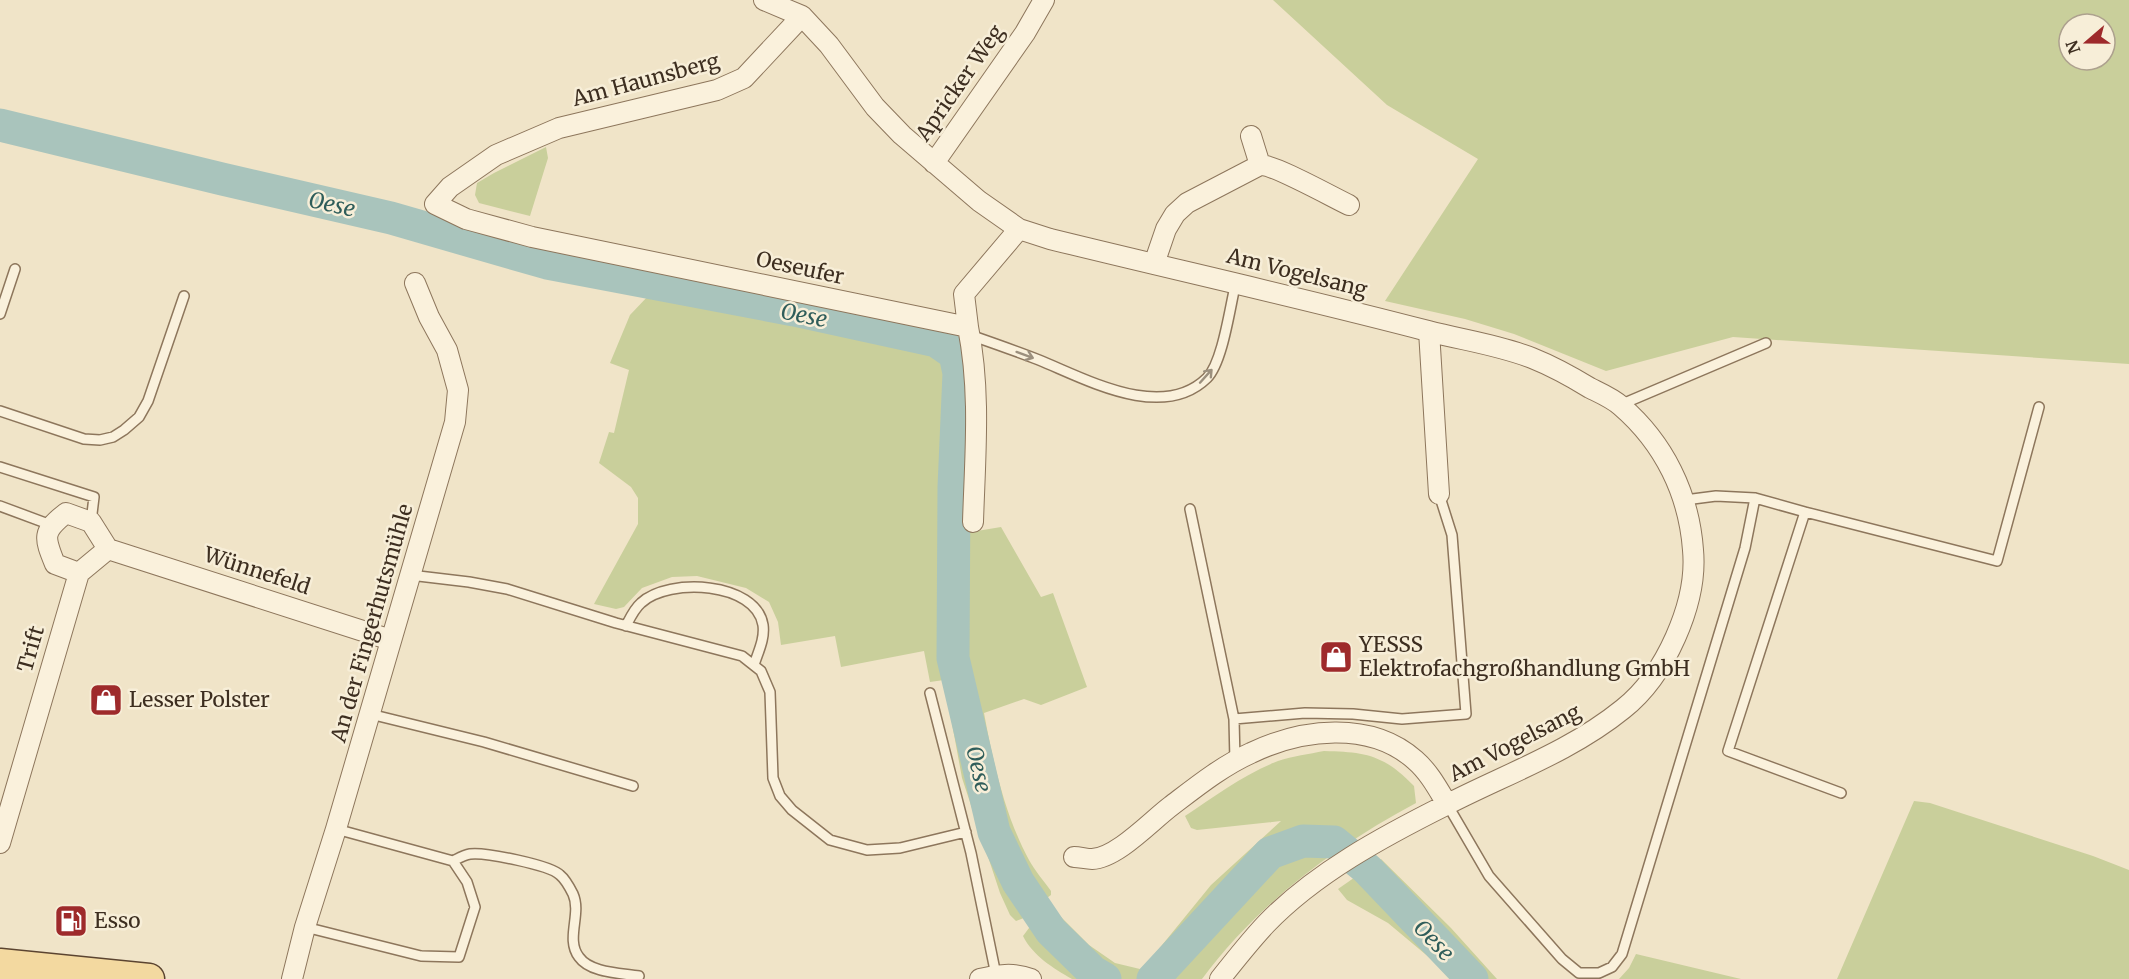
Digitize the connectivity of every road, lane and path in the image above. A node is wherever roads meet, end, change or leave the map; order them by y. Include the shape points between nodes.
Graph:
1 (764, 0) edge
2 (1044, 0) edge
3 (802, 16) junction
4 (1251, 136) dead end
5 (934, 163) junction
6 (1260, 165) junction
7 (435, 204) joint
8 (1349, 206) dead end
9 (1019, 229) junction
10 (1154, 264) junction
11 (15, 269) dead end
12 (1236, 282) junction
13 (416, 283) dead end
14 (184, 296) dead end
15 (0, 314) edge
16 (969, 331) junction
17 (1429, 331) junction
18 (1766, 343) dead end
19 (1620, 405) junction
20 (2039, 406) dead end
21 (0, 411) edge
22 (0, 467) edge
23 (1439, 494) joint
24 (1755, 498) junction
25 (1685, 500) junction
26 (0, 506) edge
27 (1190, 509) dead end
28 (1805, 512) junction
29 (91, 522) junction
30 (973, 522) dead end
31 (51, 525) junction
32 (108, 549) junction
33 (79, 573) junction
34 (411, 575) junction
35 (626, 626) junction
36 (391, 640) junction
37 (754, 665) junction
38 (930, 693) dead end
39 (370, 714) junction
40 (1234, 718) junction
41 (1235, 761) junction
42 (633, 786) dead end
43 (1841, 793) dead end
44 (1447, 804) junction
45 (336, 829) junction
46 (966, 832) junction
47 (0, 843) edge
48 (1074, 857) dead end
49 (453, 861) junction
50 (305, 927) junction
51 (0, 964) edge
52 (639, 976) dead end
53 (988, 977) edge
54 (149, 979) edge
55 (292, 979) edge
56 (1031, 979) edge
57 (1220, 979) edge

1 - 3 street
2 - 5 street, Apricker Weg
3 - 5 street via 874,106
3 - 7 street, Am Haunsberg via 744,78 717,90 559,128 496,155 450,187
4 - 6 street
5 - 9 street
6 - 8 street
6 - 10 street via 1187,203 1175,214
7 - 16 street, Oeseufer via 466,219 532,237
9 - 10 street, Am Vogelsang
9 - 16 street via 964,294
10 - 12 street, Am Vogelsang
11 - 15 lane
16 -> 12 lane via 1124,393 1179,394 1208,377 1220,355
12 - 17 street, Am Vogelsang
13 - 34 street, An der Fingerhutsmühle via 447,350 458,390 455,422
14 - 21 lane via 148,401 139,417 113,437 84,439
16 - 30 street via 977,420
17 - 19 street, Am Vogelsang via 1533,358
17 - 23 street
18 - 19 lane
19 - 25 street, Am Vogelsang via 1661,449
20 - 28 lane via 1997,561
22 - 29 lane via 94,497
23 - 40 lane via 1452,536 1466,714 1402,719 1305,713
24 - 25 lane via 1716,496
24 - 28 lane
24 - 44 lane via 1745,548 1622,954 1612,967 1599,973 1579,973 1562,959 1489,876
25 - 44 street, Am Vogelsang via 1695,567 1688,604 1675,640 1654,675 1627,707 1589,734
26 - 31 lane
27 - 40 lane
28 - 43 lane via 1728,752
29 - 31 street via 66,513
29 - 32 street
31 - 33 street via 46,542 55,564
32 - 33 street
32 - 36 street, Wünnefeld
33 - 47 street, Trift
34 - 35 lane via 507,589
34 - 36 street, An der Fingerhutsmühle
35 - 37 lane via 742,656
35 - 37 lane via 642,602 680,586 699,586 733,595 750,602 763,624 764,637
36 - 39 street, An der Fingerhutsmühle
37 - 46 lane via 770,692 772,778 792,810 830,840 867,850 900,848
38 - 46 lane
39 - 42 lane via 484,742
39 - 45 street, An der Fingerhutsmühle
40 - 41 lane
41 - 44 street via 1284,741 1337,732 1362,734 1389,743 1415,760
41 - 48 street via 1113,852 1094,859
44 - 57 street, Am Vogelsang via 1334,868 1267,923
45 - 49 lane
45 - 50 street, An der Fingerhutsmühle
46 - 53 lane
49 - 50 lane via 467,882 475,907 459,957 421,956
49 - 52 lane via 467,854 484,853 559,873 573,896 573,947 580,959 592,967
50 - 55 street, An der Fingerhutsmühle
51 - 54 main road
53 - 56 street

